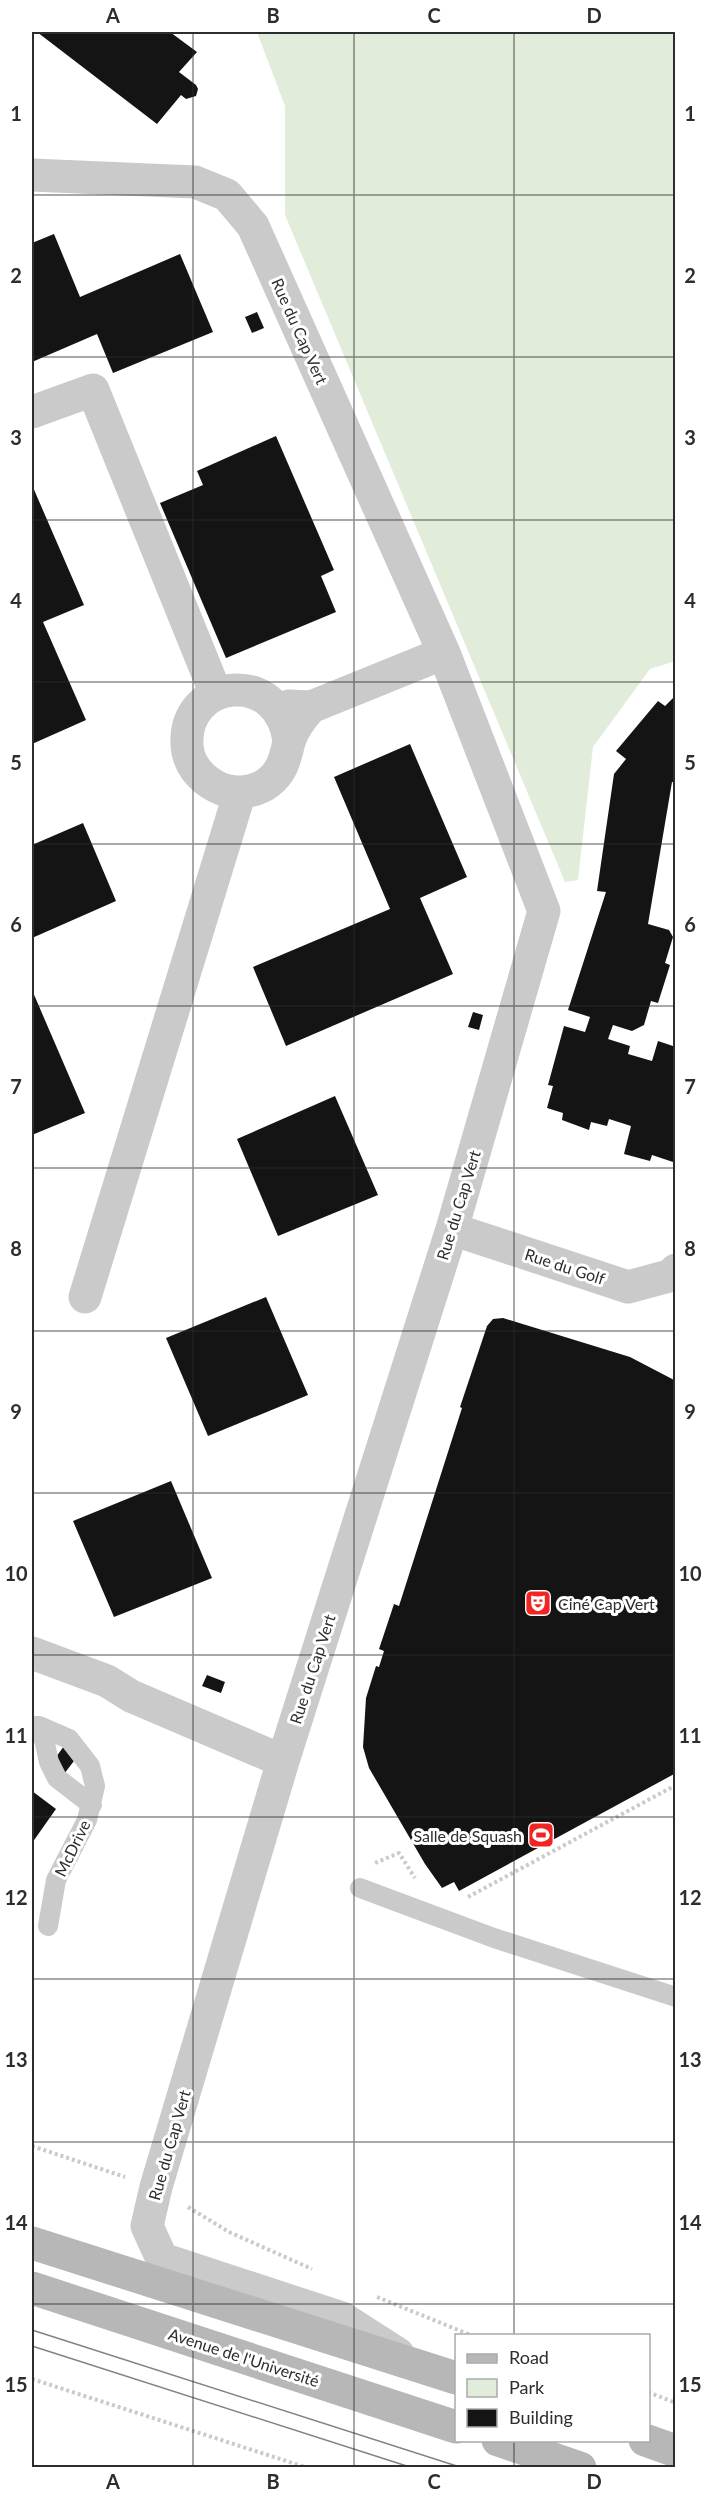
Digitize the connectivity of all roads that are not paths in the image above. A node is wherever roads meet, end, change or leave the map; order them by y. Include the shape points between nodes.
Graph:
1 (32, 175) edge
2 (32, 412) edge
3 (444, 653) junction
4 (216, 694) junction
5 (269, 700) junction
6 (311, 707) junction
7 (289, 741) junction
8 (240, 792) junction
9 (452, 1229) junction
10 (675, 1270) edge
11 (85, 1297) dead end
12 (32, 1653) edge
13 (32, 1726) edge
14 (283, 1761) junction
15 (92, 1805) junction
16 (360, 1888) dead end
17 (48, 1926) dead end
18 (675, 1997) edge
19 (32, 2243) edge
20 (32, 2288) edge
21 (417, 2367) junction
22 (455, 2378) edge
23 (455, 2427) edge
24 (504, 2442) edge
25 (650, 2442) edge
26 (675, 2451) edge
27 (580, 2468) edge

1 - 3 street, Rue du Cap Vert via 195,182 227,195 253,226
2 - 4 street via 93,390
3 - 6 street
3 - 9 street, Rue du Cap Vert via 544,911
4 - 5 street via 244,690
4 - 8 street via 191,718 186,735 188,753 207,782 222,790
5 - 6 street via 290,707
5 - 7 street via 287,726
6 - 7 street via 297,722
7 - 8 street via 287,756 275,777 255,790
8 - 11 street
9 - 10 street, Rue du Golf via 628,1287 669,1276
9 - 14 street, Rue du Cap Vert
12 - 14 street via 107,1681 130,1696
13 - 15 lane via 44,1739 57,1778
13 - 15 lane via 69,1739 90,1766 95,1786
14 - 21 street, Rue du Cap Vert via 147,2226 162,2259 342,2318
15 - 17 lane, McDrive via 56,1880
16 - 18 lane via 494,1938
19 - 21 main road
20 - 23 main road, Avenue de l'Université
21 - 22 main road
24 - 27 main road
25 - 26 main road

